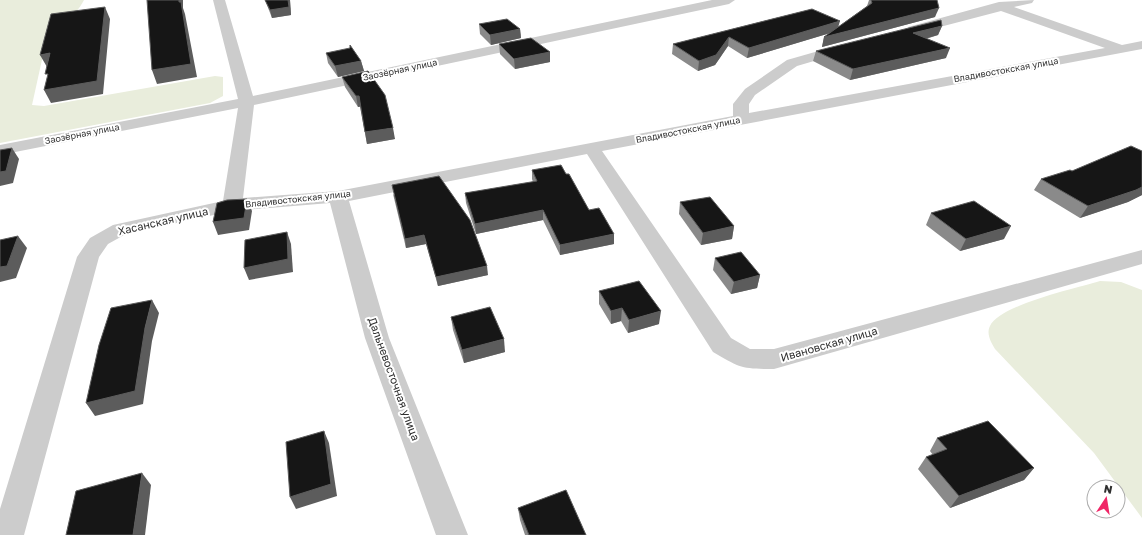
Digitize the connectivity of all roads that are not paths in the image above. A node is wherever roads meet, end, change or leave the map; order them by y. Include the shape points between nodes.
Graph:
1 (220, 0) edge
2 (729, 0) edge
3 (983, 0) edge
4 (1028, 0) edge
5 (1003, 7) junction
6 (901, 34) edge
7 (856, 45) edge
8 (1142, 45) edge
9 (1122, 49) junction
10 (1142, 56) edge
11 (247, 102) junction
12 (741, 119) junction
13 (592, 149) junction
14 (0, 150) edge
15 (338, 197) junction
16 (232, 205) junction
17 (1142, 257) edge
18 (8, 535) edge
19 (452, 535) edge

1 - 11 street
2 - 11 street, Заозёрная улица
3 - 5 street
4 - 5 street
5 - 6 street
5 - 9 street
7 - 12 street via 792,63 750,92 741,104
8 - 9 street, Владивостокская улица
9 - 10 street
9 - 12 street, Владивостокская улица
11 - 14 street, Заозёрная улица
11 - 16 street
12 - 13 street, Владивостокская улица
13 - 15 street, Владивостокская улица
13 - 17 street, Ивановская улица via 722,345 746,359 774,359
15 - 16 street, Владивостокская улица
15 - 19 street, Дальневосточная улица via 377,338
16 - 18 street, Хасанская улица via 120,229 95,244 88,257

